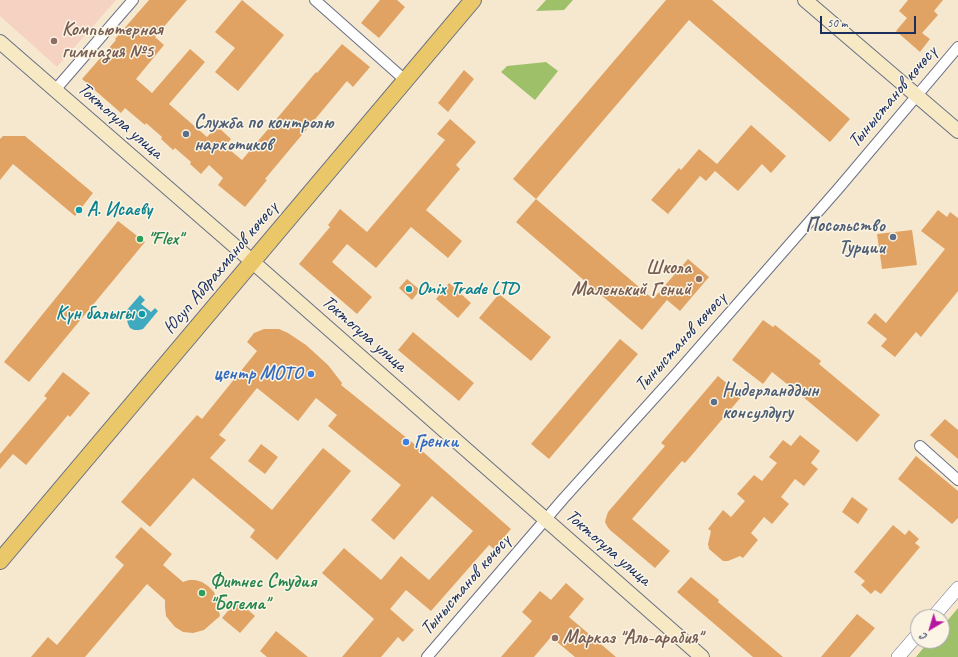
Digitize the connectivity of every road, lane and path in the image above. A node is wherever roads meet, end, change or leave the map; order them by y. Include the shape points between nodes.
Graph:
1 (133, 0) edge
2 (315, 0) edge
3 (473, 0) edge
4 (805, 0) edge
5 (0, 42) edge
6 (958, 47) edge
7 (405, 80) junction
8 (55, 90) junction
9 (916, 96) junction
10 (958, 132) edge
11 (253, 262) junction
12 (920, 446) dead end
13 (958, 480) edge
14 (546, 519) junction
15 (0, 561) edge
16 (958, 588) edge
17 (940, 609) edge
18 (910, 643) edge
19 (427, 657) edge
20 (702, 657) edge
21 (898, 657) edge

1 - 8 street
2 - 7 street
3 - 7 main road, Юсуп Абдрахманов көчөсү
4 - 9 main road
5 - 8 main road, Токтогула улица
6 - 9 street, Тыныстанов көчөсү
7 - 11 main road, Юсуп Абдрахманов көчөсү
8 - 11 main road, Токтогула улица
9 - 10 main road
9 - 14 street, Тыныстанов көчөсү via 838,189
11 - 14 main road, Токтогула улица
11 - 15 main road, Юсуп Абдрахманов көчөсү
12 - 13 street
14 - 19 street, Тыныстанов көчөсү
14 - 20 main road, Токтогула улица
16 - 17 street
18 - 21 street

